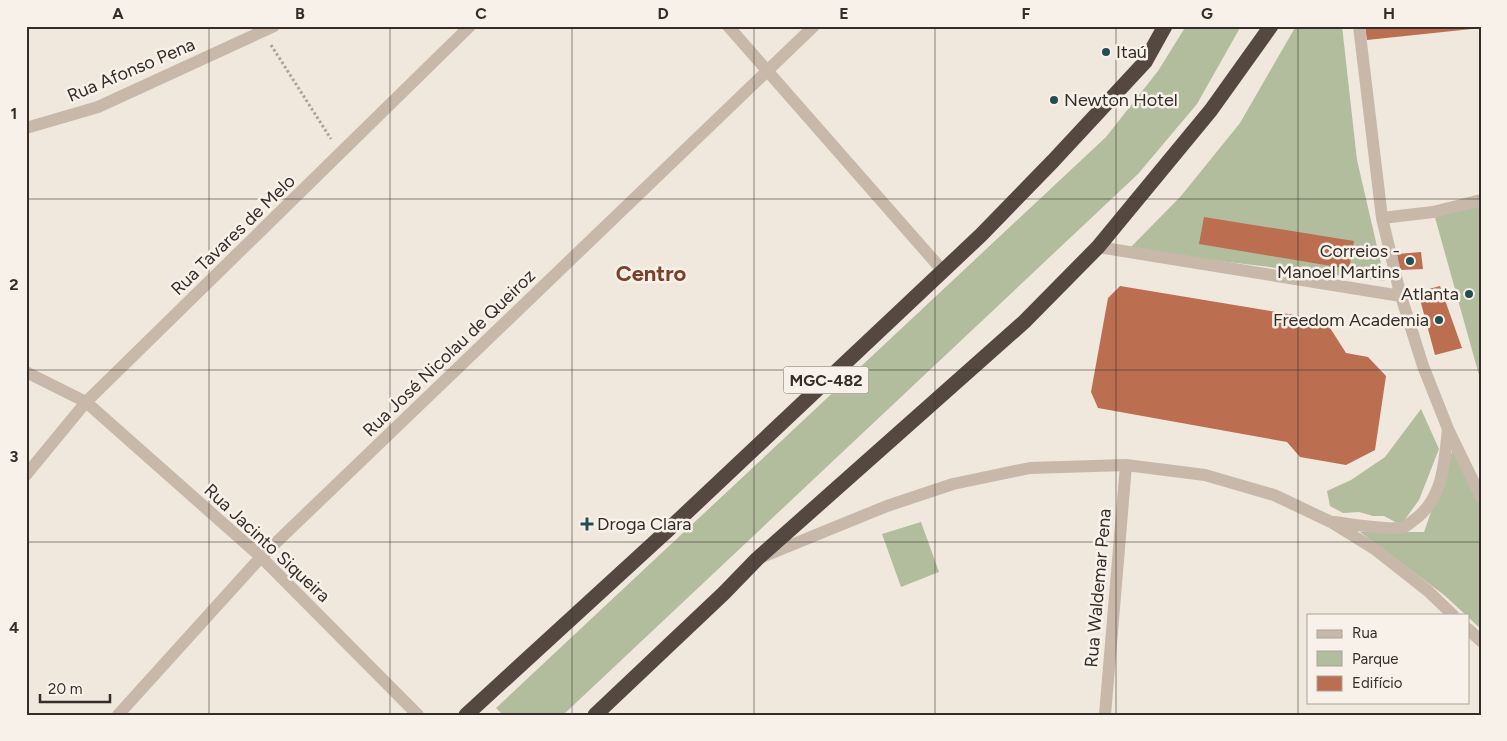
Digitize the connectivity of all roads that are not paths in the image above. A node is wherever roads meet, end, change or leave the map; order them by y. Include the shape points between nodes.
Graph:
1 (470, 26) edge
2 (728, 26) edge
3 (814, 26) edge
4 (1165, 26) edge
5 (1271, 26) edge
6 (1359, 26) edge
7 (268, 29) edge
8 (768, 71) junction
9 (26, 128) edge
10 (1481, 200) edge
11 (1382, 218) junction
12 (1098, 247) junction
13 (943, 271) junction
14 (1401, 296) junction
15 (26, 372) edge
16 (86, 402) junction
17 (1448, 429) junction
18 (1126, 465) junction
19 (26, 475) edge
20 (1481, 497) edge
21 (1331, 522) junction
22 (261, 557) junction
23 (757, 559) junction
24 (1452, 614) edge
25 (1470, 631) edge
26 (1481, 641) edge
27 (118, 715) edge
28 (418, 715) edge
29 (466, 715) edge
30 (595, 715) edge
31 (1105, 715) edge

1 - 16 street, Rua Tavares de Melo
2 - 8 street
3 - 8 street, Rua José Nicolau de Queiroz
4 - 13 highway, MGC-482 via 1145,62 1053,161
5 - 12 highway via 1211,110
6 - 11 street
7 - 9 street, Rua Afonso Pena via 98,107
8 - 13 street
8 - 22 street, Rua José Nicolau de Queiroz
10 - 11 street via 1433,212
11 - 14 street
12 - 14 street
12 - 23 highway via 1024,322
13 - 29 highway, MGC-482
14 - 17 street via 1423,366
15 - 16 street, Rua Jacinto Siqueira
16 - 19 street, Rua Tavares de Melo
16 - 22 street, Rua Jacinto Siqueira
17 - 20 street
17 - 21 street via 1441,478 1434,498 1422,514 1404,527
18 - 21 street via 1204,475 1274,495
18 - 23 street via 1030,468 953,484 887,506
18 - 31 street, Rua Waldemar Pena
21 - 24 street via 1376,550
22 - 27 street, Rua José Nicolau de Queiroz
22 - 28 street, Rua Jacinto Siqueira
23 - 30 highway
25 - 26 street

